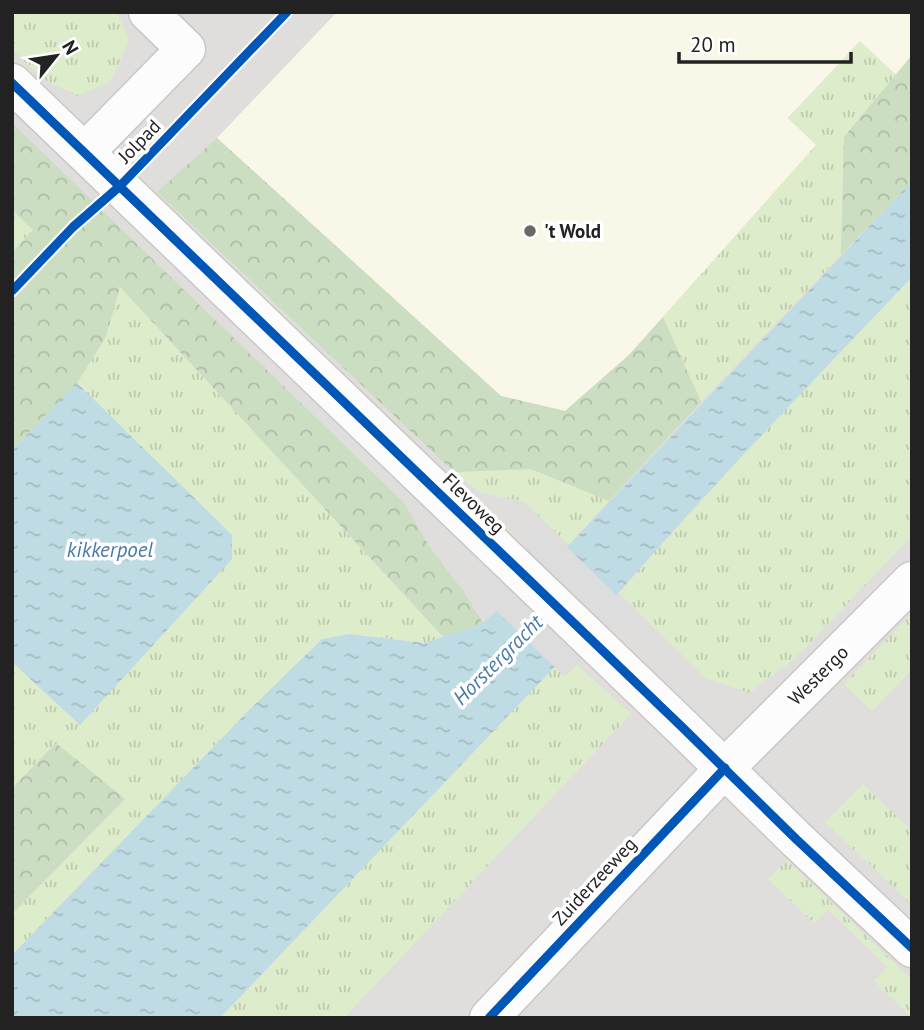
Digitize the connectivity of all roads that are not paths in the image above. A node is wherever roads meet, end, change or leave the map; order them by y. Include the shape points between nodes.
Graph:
1 (148, 12) edge
2 (12, 83) edge
3 (85, 152) junction
4 (912, 581) edge
5 (725, 768) junction
6 (912, 948) edge
7 (489, 1018) edge

1 - 3 street via 186,49
2 - 3 street, Flevoweg
3 - 5 street, Flevoweg
4 - 5 street, Westergo
5 - 6 street, Flevoweg
5 - 7 street, Zuiderzeeweg

